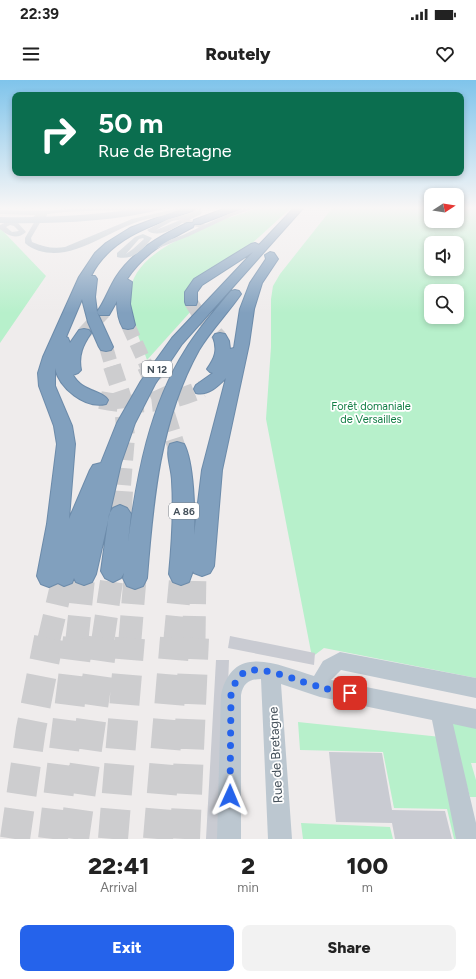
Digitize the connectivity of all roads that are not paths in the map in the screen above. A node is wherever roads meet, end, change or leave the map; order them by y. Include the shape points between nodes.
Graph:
1 (29, 242) edge
2 (86, 242) edge
3 (114, 242) edge
4 (121, 242) edge
5 (157, 242) edge
6 (167, 242) edge
7 (257, 242) edge
8 (266, 242) edge
9 (280, 242) edge
10 (141, 252) junction
11 (270, 255) junction
12 (77, 297) junction
13 (191, 302) dead end
14 (247, 309) junction
15 (104, 312) tunnel mouth
16 (128, 325) tunnel mouth
17 (84, 332) tunnel mouth
18 (220, 337) tunnel mouth
19 (106, 347) tunnel mouth
20 (180, 447) tunnel mouth
21 (120, 514) tunnel mouth
22 (113, 571) tunnel mouth
23 (135, 578) tunnel mouth
24 (271, 672) junction
25 (320, 687) junction
26 (476, 688) edge
27 (440, 711) junction
28 (476, 719) edge
29 (229, 839) edge
30 (280, 839) edge
31 (468, 839) edge

1 - 2 street via 42,249 59,250
3 - 12 highway via 100,254 87,272
4 - 19 highway via 97,267 89,288 93,319
5 - 10 highway
6 - 10 street
7 - 13 highway via 201,279 190,292
8 - 12 highway, N 12 via 177,341 147,384 126,423 66,575 58,524 66,444 63,426 46,386 46,373 50,357
9 - 11 highway, N 12
10 - 15 highway via 121,279
10 - 16 highway via 129,274 122,296 122,306
11 - 14 highway via 272,259 256,283
11 - 23 highway, N 12 via 227,304 193,349 170,398 148,471
12 - 17 highway via 62,343 60,364 68,381 81,392 103,397 81,381 73,370 72,352
14 - 18 highway via 233,358 219,377 200,385 222,359
14 - 20 highway, A 86 via 242,344 212,470 193,569 184,521
21 - 22 highway
24 - 25 street
24 - 29 street via 245,672 233,686
24 - 30 street, Rue de Bretagne
25 - 26 street via 323,674 340,661
25 - 27 street
27 - 28 street
27 - 31 street

